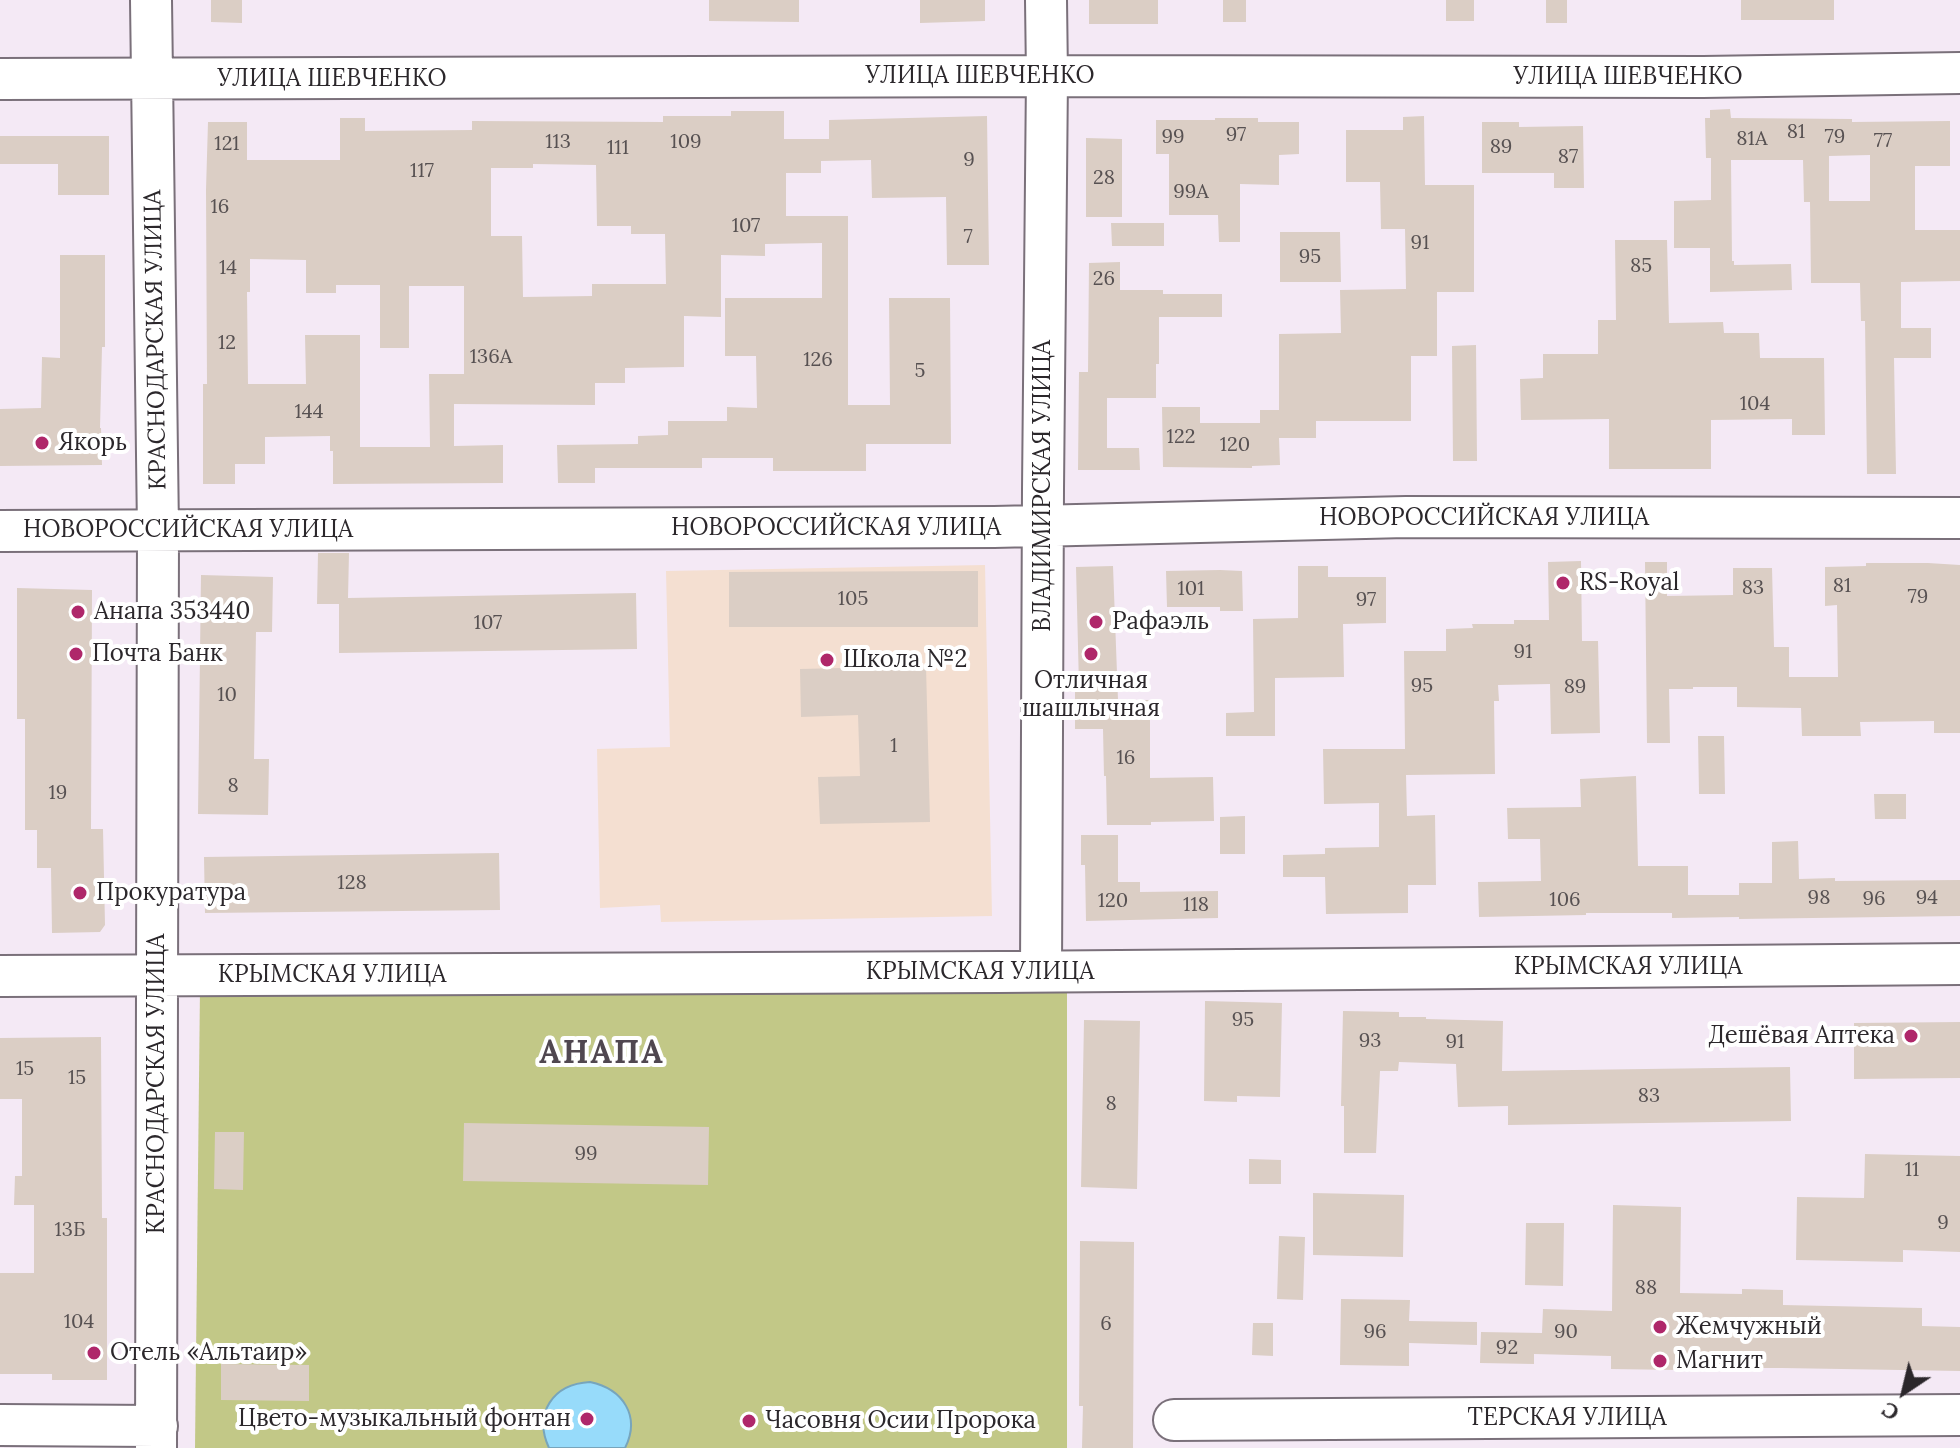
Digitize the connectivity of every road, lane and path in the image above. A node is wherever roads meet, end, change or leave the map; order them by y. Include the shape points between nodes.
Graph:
1 (151, 0) edge
2 (1046, 0) edge
3 (1960, 73) edge
4 (1047, 76) junction
5 (0, 79) edge
6 (153, 80) junction
7 (1960, 518) edge
8 (1043, 526) junction
9 (158, 530) junction
10 (0, 531) edge
11 (1960, 964) edge
12 (1041, 971) junction
13 (0, 976) edge
14 (157, 976) junction
15 (1960, 1415) edge
16 (1174, 1420) dead end
17 (0, 1425) edge
18 (157, 1437) edge

1 - 6 street, КРАСНОДАРСКАЯ УЛИЦА
2 - 4 street, ВЛАДИМИРСКАЯ УЛИЦА
3 - 4 street, УЛИЦА ШЕВЧЕНКО
4 - 6 street, УЛИЦА ШЕВЧЕНКО
4 - 8 street, ВЛАДИМИРСКАЯ УЛИЦА
5 - 6 street, УЛИЦА ШЕВЧЕНКО
6 - 9 street, КРАСНОДАРСКАЯ УЛИЦА
7 - 8 street, НОВОРОССИЙСКАЯ УЛИЦА via 1406,517
8 - 9 street, НОВОРОССИЙСКАЯ УЛИЦА
8 - 12 street, ВЛАДИМИРСКАЯ УЛИЦА
9 - 10 street, НОВОРОССИЙСКАЯ УЛИЦА
9 - 14 street, КРАСНОДАРСКАЯ УЛИЦА
11 - 12 street, КРЫМСКАЯ УЛИЦА
12 - 14 street, КРЫМСКАЯ УЛИЦА
13 - 14 street, КРЫМСКАЯ УЛИЦА
14 - 18 street, КРАСНОДАРСКАЯ УЛИЦА
15 - 16 street, ТЕРСКАЯ УЛИЦА
17 - 18 street

